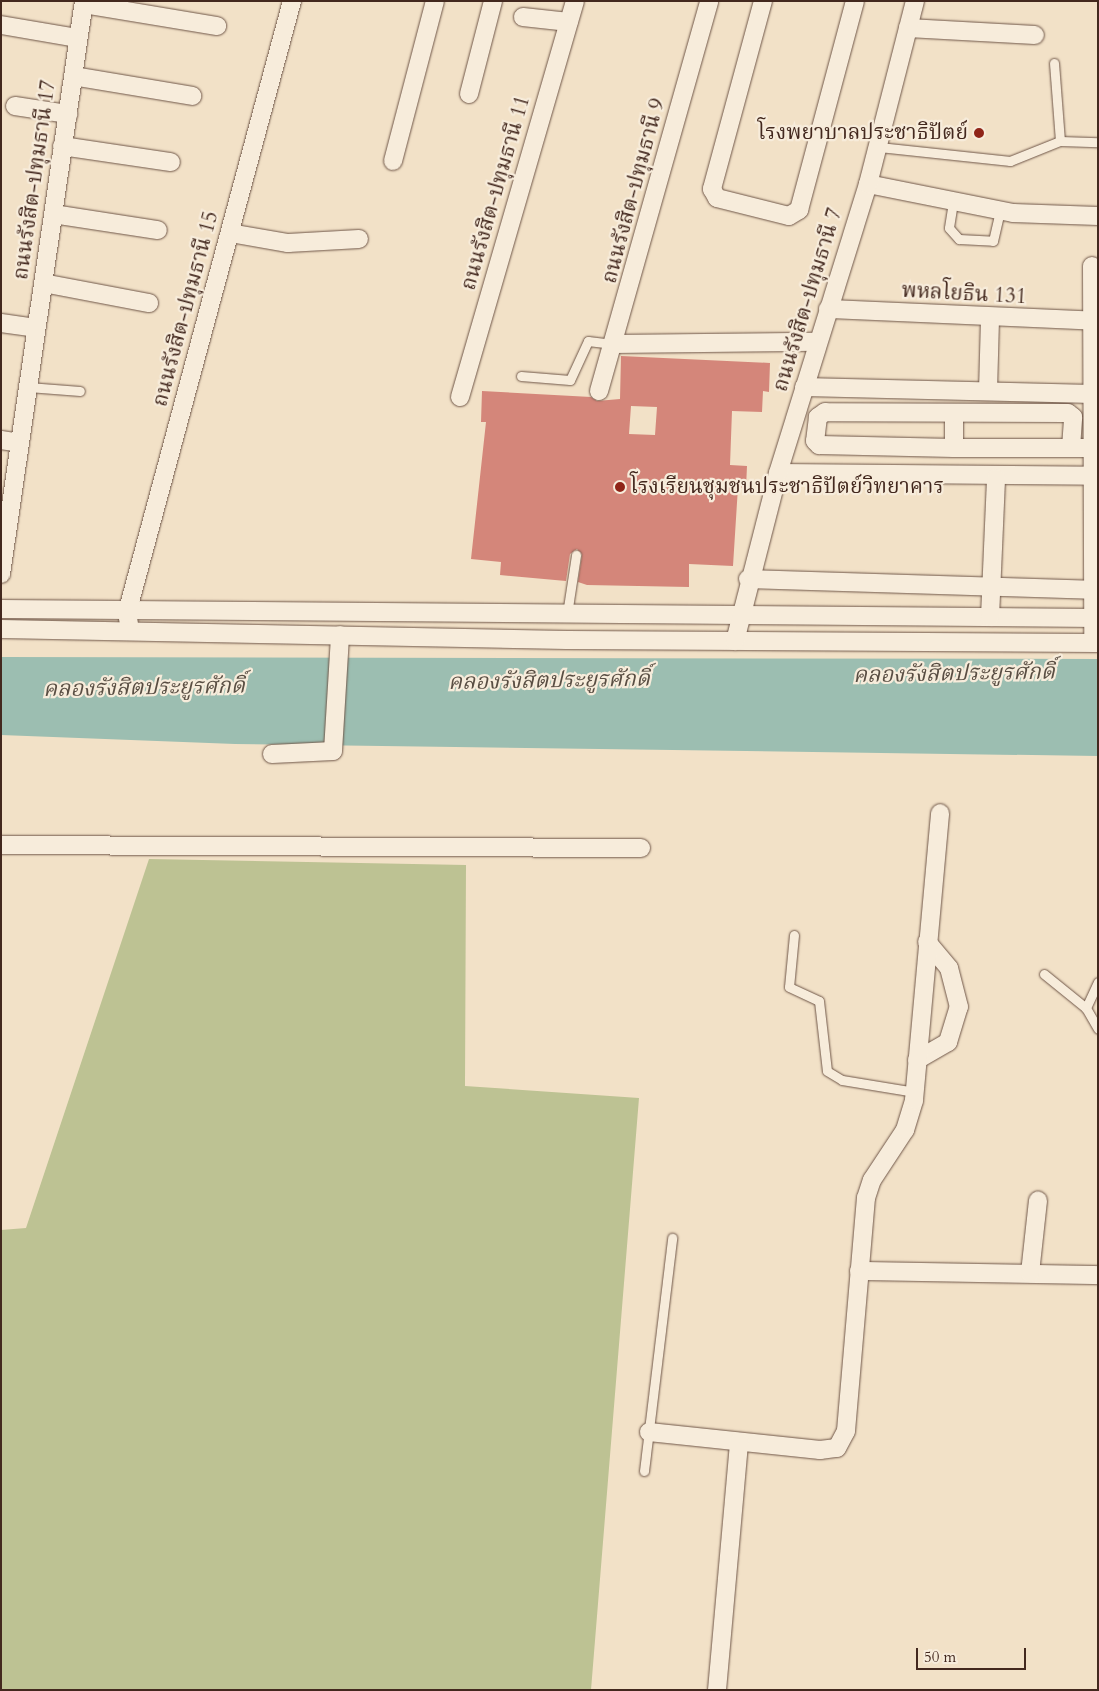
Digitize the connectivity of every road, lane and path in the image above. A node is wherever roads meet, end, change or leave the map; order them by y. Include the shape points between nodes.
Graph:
1 (292, 1) edge
2 (435, 1) edge
3 (493, 1) edge
4 (575, 1) edge
5 (709, 1) edge
6 (763, 1) edge
7 (855, 1) edge
8 (915, 1) edge
9 (84, 3) edge
10 (523, 17) dead end
11 (569, 22) junction
12 (1, 25) edge
13 (217, 26) dead end
14 (908, 28) junction
15 (1035, 35) dead end
16 (78, 38) junction
17 (1054, 64) dead end
18 (74, 76) junction
19 (469, 94) dead end
20 (192, 96) dead end
21 (15, 106) dead end
22 (68, 114) junction
23 (1060, 141) junction
24 (1098, 142) edge
25 (62, 146) junction
26 (878, 147) junction
27 (393, 161) dead end
28 (171, 162) dead end
29 (868, 184) junction
30 (953, 202) junction
31 (1000, 211) junction
32 (53, 214) junction
33 (1098, 216) edge
34 (158, 230) dead end
35 (230, 233) junction
36 (359, 239) dead end
37 (1092, 266) dead end
38 (43, 283) junction
39 (149, 303) dead end
40 (828, 309) junction
41 (990, 319) junction
42 (1096, 321) edge
43 (1, 323) edge
44 (36, 328) junction
45 (818, 342) junction
46 (613, 344) junction
47 (520, 376) dead end
48 (28, 387) junction
49 (804, 388) junction
50 (80, 391) dead end
51 (599, 391) dead end
52 (988, 392) junction
53 (1093, 394) junction
54 (460, 397) dead end
55 (954, 414) junction
56 (1096, 417) edge
57 (1, 440) edge
58 (20, 442) junction
59 (954, 448) junction
60 (1071, 448) junction
61 (1093, 448) junction
62 (778, 473) junction
63 (1095, 476) edge
64 (996, 478) junction
65 (576, 555) dead end
66 (1, 574) edge
67 (748, 579) junction
68 (990, 588) junction
69 (1095, 590) edge
70 (1, 610) edge
71 (740, 612) junction
72 (567, 614) junction
73 (990, 617) junction
74 (1095, 618) edge
75 (128, 621) junction
76 (1, 629) edge
77 (735, 641) junction
78 (340, 642) junction
79 (1095, 643) edge
80 (272, 754) dead end
81 (940, 813) dead end
82 (1, 844) edge
83 (641, 848) dead end
84 (794, 935) dead end
85 (927, 942) junction
86 (1044, 974) dead end
87 (1098, 982) edge
88 (1086, 1008) junction
89 (1098, 1029) edge
90 (917, 1060) junction
91 (915, 1092) junction
92 (1038, 1200) dead end
93 (672, 1238) dead end
94 (859, 1271) junction
95 (1030, 1273) junction
96 (1098, 1275) edge
97 (649, 1432) junction
98 (739, 1442) junction
99 (644, 1471) dead end
100 (717, 1690) edge

1 - 35 street, ถนนรังสิต-ปทุมธานี 15
2 - 27 street
3 - 19 street
4 - 11 street, ถนนรังสิต-ปทุมธานี 11
5 - 46 street, ถนนรังสิต-ปทุมธานี 9
6 - 7 street via 712,189 717,198 789,216 799,210
8 - 14 street, ถนนรังสิต-ปทุมธานี 7
9 - 13 street
9 - 16 street, ถนนรังสิต-ปทุมธานี 17
10 - 11 street
11 - 54 street, ถนนรังสิต-ปทุมธานี 11
12 - 16 street
14 - 15 street
14 - 26 street, ถนนรังสิต-ปทุมธานี 7
16 - 18 street, ถนนรังสิต-ปทุมธานี 17
17 - 23 lane
18 - 20 street
18 - 22 street, ถนนรังสิต-ปทุมธานี 17
21 - 22 street
22 - 25 street, ถนนรังสิต-ปทุมธานี 17
23 - 24 lane
23 - 26 lane via 1010,161
25 - 28 street
25 - 32 street, ถนนรังสิต-ปทุมธานี 17
26 - 29 street, ถนนรังสิต-ปทุมธานี 7
29 - 30 street
29 - 40 street, ถนนรังสิต-ปทุมธานี 7
30 - 31 street
30 - 31 lane via 949,228 959,239 993,241
31 - 33 street
32 - 34 street
32 - 38 street, ถนนรังสิต-ปทุมธานี 17
35 - 36 street via 288,243
35 - 75 street, ถนนรังสิต-ปทุมธานี 15
37 - 42 street
38 - 39 street
38 - 44 street, ถนนรังสิต-ปทุมธานี 17
40 - 41 street, พหลโยธิน 131
40 - 45 street, ถนนรังสิต-ปทุมธานี 7
41 - 42 street, พหลโยธิน 131
41 - 52 street
42 - 53 street
43 - 44 street
44 - 48 street, ถนนรังสิต-ปทุมธานี 17
45 - 46 street
45 - 49 street, ถนนรังสิต-ปทุมธานี 7
46 - 47 lane via 588,341 570,380
46 - 51 street, ถนนรังสิต-ปทุมธานี 9
48 - 50 lane
48 - 58 street, ถนนรังสิต-ปทุมธานี 17
49 - 52 street
49 - 62 street, ถนนรังสิต-ปทุมธานี 7
52 - 53 street
53 - 56 street
55 - 59 street
55 - 59 street via 820,413 815,441 819,445
55 - 60 street via 1068,413 1073,418
56 - 61 street
57 - 58 street
58 - 66 street, ถนนรังสิต-ปทุมธานี 17
59 - 60 street
60 - 61 street
61 - 63 street
62 - 64 street
62 - 67 street, ถนนรังสิต-ปทุมธานี 7
63 - 64 street
63 - 69 street
64 - 68 street
65 - 72 lane
67 - 68 street
67 - 71 street, ถนนรังสิต-ปทุมธานี 7
68 - 69 street
68 - 73 street
69 - 74 street
70 - 75 street
71 - 72 street
71 - 73 street
71 - 77 street, ถนนรังสิต-ปทุมธานี 7
72 - 75 street
73 - 74 street
74 - 79 street
75 - 76 street
75 - 78 street
77 - 78 street
77 - 79 street
78 - 80 street via 333,747 328,754
81 - 85 street
82 - 83 street
84 - 91 lane via 789,987 819,1001 827,1070 842,1080
85 - 90 street
85 - 90 street via 948,968 959,1007 948,1042
86 - 88 lane
87 - 88 lane
88 - 89 lane
90 - 91 street
91 - 94 street via 905,1130 872,1180
92 - 95 street
93 - 97 lane
94 - 95 street
94 - 98 street via 846,1431 837,1448
95 - 96 street
97 - 98 street
97 - 99 lane
98 - 100 street

